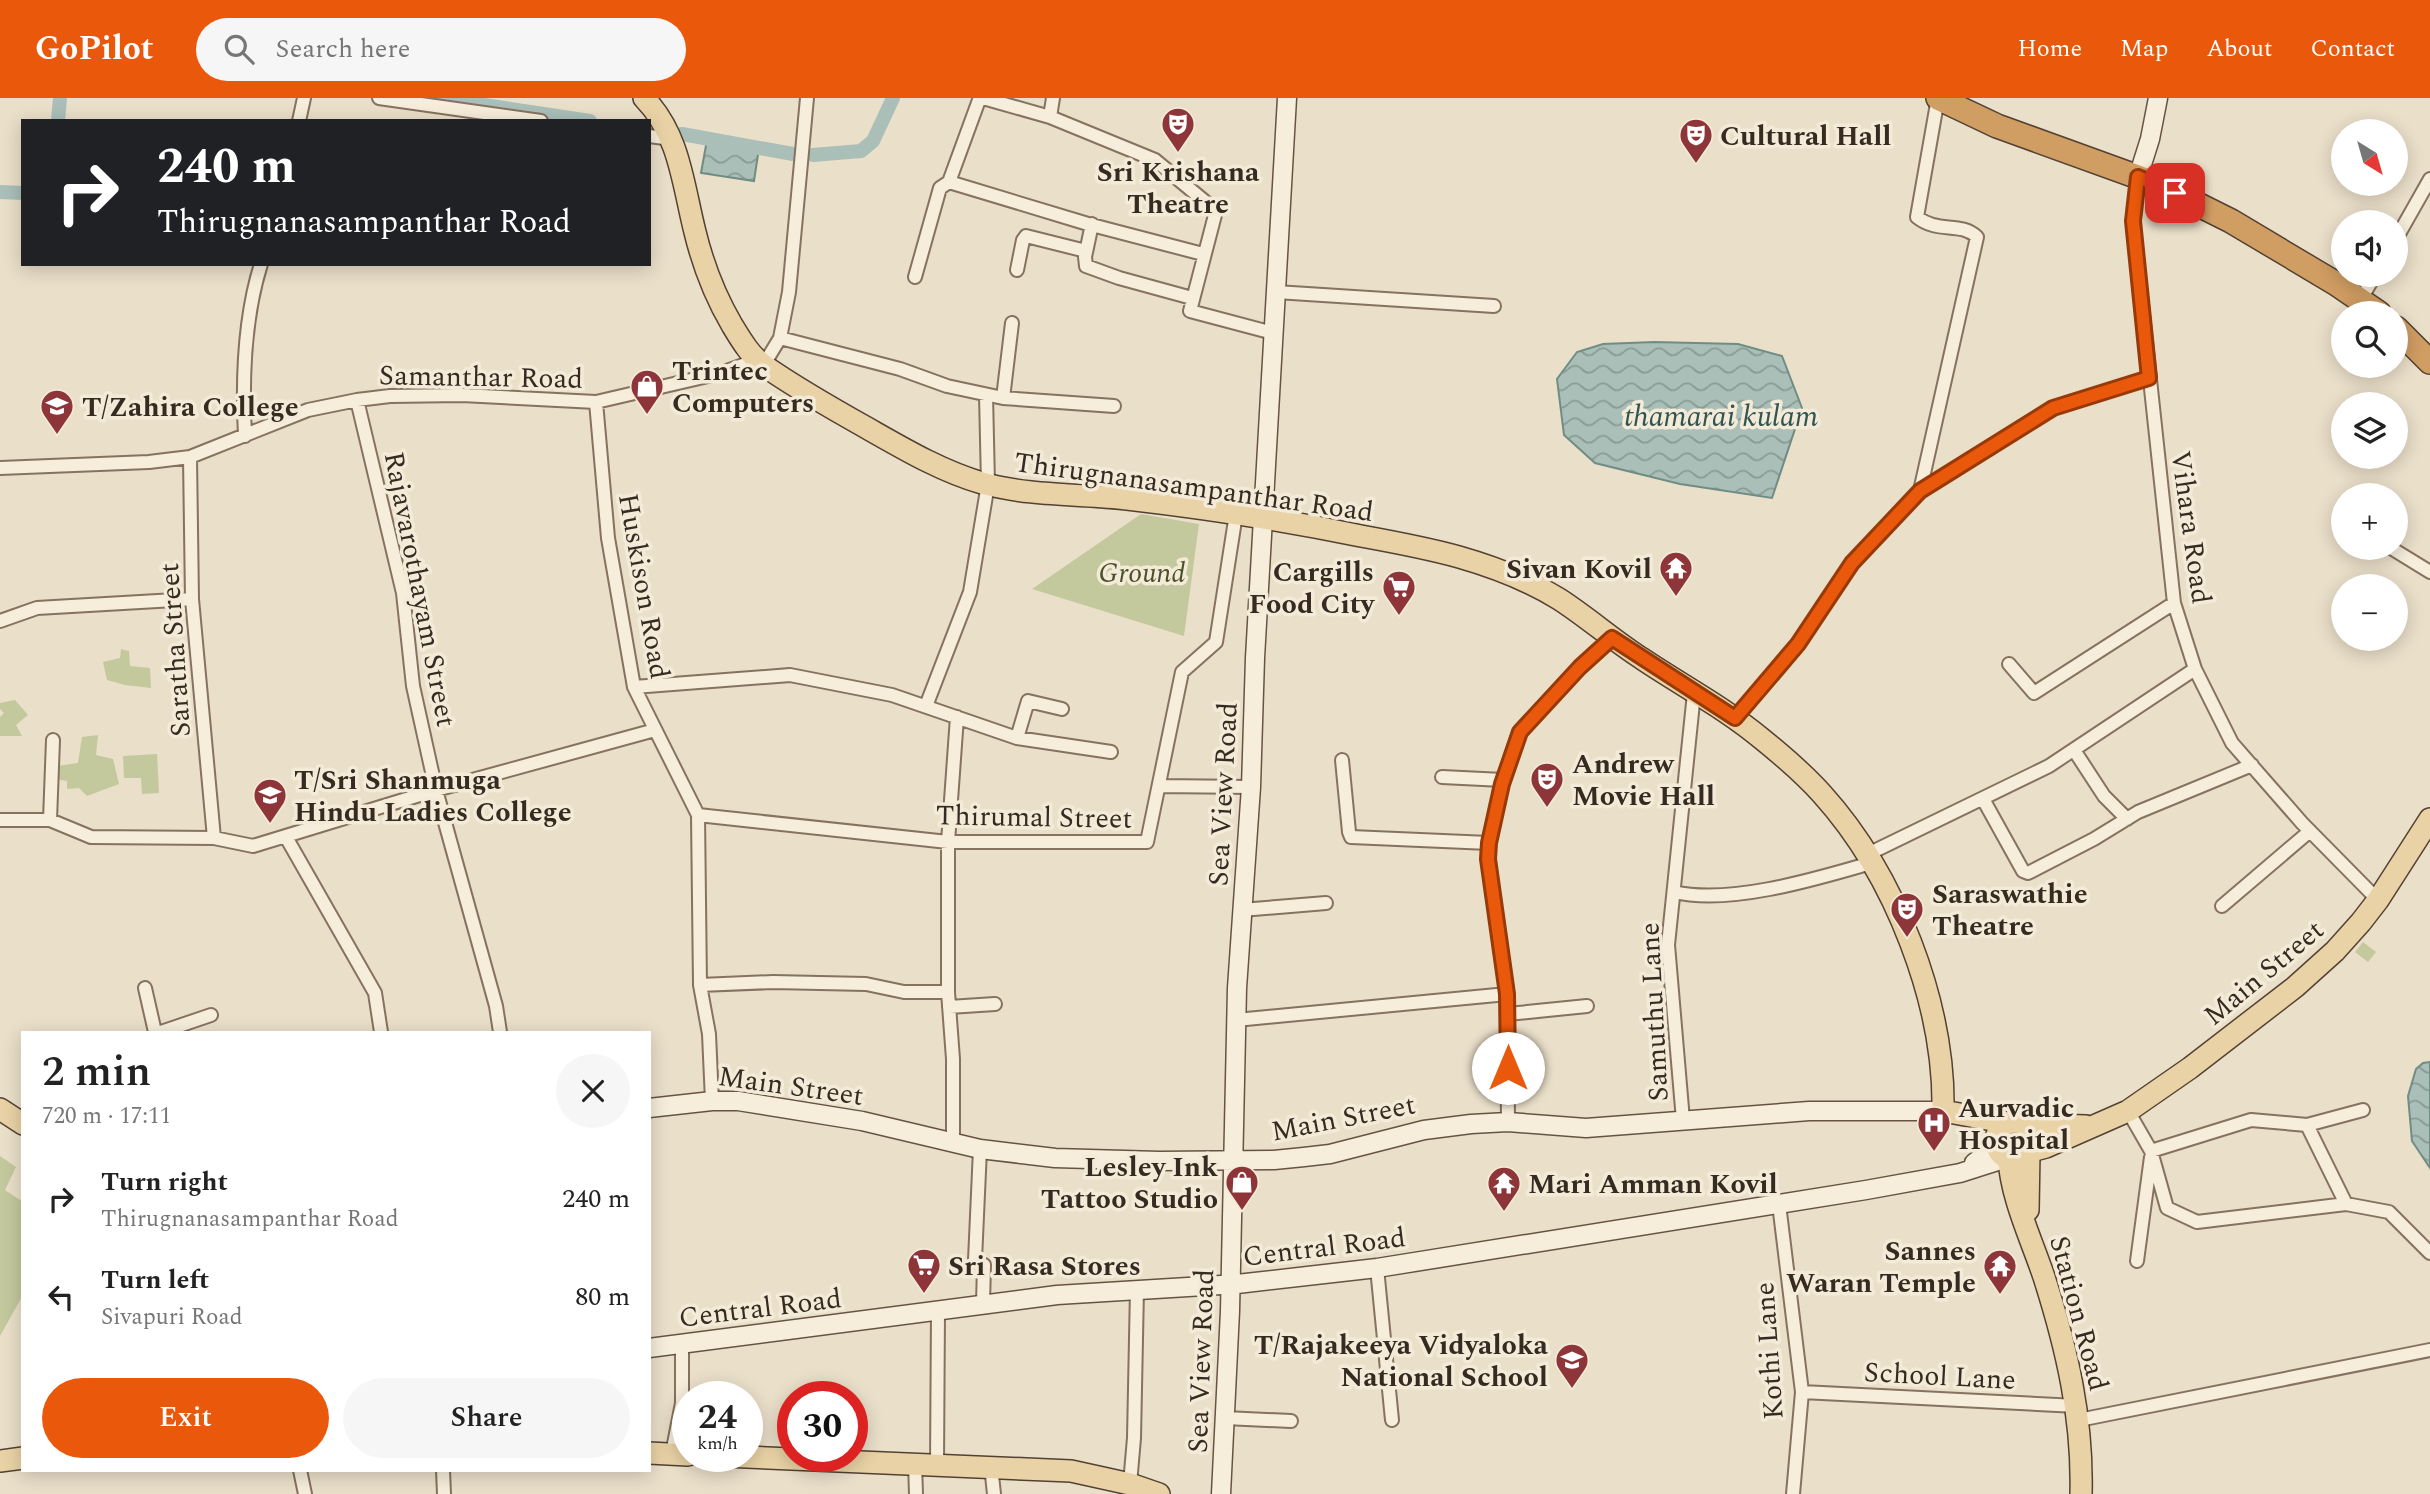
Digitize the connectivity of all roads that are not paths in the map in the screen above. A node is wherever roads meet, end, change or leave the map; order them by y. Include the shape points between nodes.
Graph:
1 (304, 98) edge
2 (379, 98) edge
3 (644, 98) edge
4 (807, 98) edge
5 (1053, 98) edge
6 (1287, 98) edge
7 (1938, 98) edge
8 (2158, 98) edge
9 (1050, 117) junction
10 (299, 119) edge
11 (527, 119) edge
12 (651, 136) edge
13 (672, 139) junction
14 (2138, 177) junction
15 (2430, 179) edge
16 (949, 182) junction
17 (2408, 218) edge
18 (1092, 225) junction
19 (1086, 251) junction
20 (1203, 254) junction
21 (260, 266) edge
22 (1017, 270) dead end
23 (915, 276) dead end
24 (1276, 292) junction
25 (1192, 298) junction
26 (2362, 301) edge
27 (1494, 306) dead end
28 (1012, 323) dead end
29 (1273, 333) junction
30 (780, 338) junction
31 (2408, 340) edge
32 (2430, 362) edge
33 (760, 363) junction
34 (2149, 378) junction
35 (986, 395) junction
36 (1003, 398) junction
37 (357, 400) junction
38 (596, 402) junction
39 (1114, 406) dead end
40 (245, 436) junction
41 (190, 457) junction
42 (0, 468) edge
43 (988, 484) junction
44 (1920, 491) junction
45 (1236, 514) junction
46 (1263, 518) junction
47 (2408, 558) edge
48 (2430, 572) edge
49 (192, 599) junction
50 (2174, 603) junction
51 (0, 621) edge
52 (1612, 638) junction
53 (2008, 664) dead end
54 (2195, 669) junction
55 (634, 687) junction
56 (1694, 693) junction
57 (926, 706) junction
58 (1062, 709) dead end
59 (957, 717) junction
60 (1735, 718) junction
61 (655, 730) junction
62 (1017, 738) junction
63 (52, 740) dead end
64 (2074, 750) junction
65 (1111, 752) dead end
66 (1342, 760) dead end
67 (2252, 765) junction
68 (1442, 777) dead end
69 (1503, 780) junction
70 (1159, 786) junction
71 (1251, 787) junction
72 (436, 790) junction
73 (1983, 799) junction
74 (698, 815) junction
75 (2127, 819) junction
76 (2430, 819) edge
77 (0, 820) edge
78 (50, 820) junction
79 (2311, 831) junction
80 (286, 837) junction
81 (214, 838) junction
82 (948, 842) junction
83 (1489, 843) junction
84 (1868, 859) junction
85 (1674, 892) junction
86 (2378, 900) junction
87 (1326, 903) dead end
88 (2222, 906) dead end
89 (1241, 910) junction
90 (700, 985) junction
91 (145, 988) dead end
92 (948, 992) junction
93 (1507, 994) junction
94 (995, 1004) dead end
95 (1587, 1006) dead end
96 (949, 1007) junction
97 (1508, 1014) junction
98 (211, 1015) dead end
99 (1236, 1020) junction
100 (155, 1031) edge
101 (164, 1031) edge
102 (381, 1031) edge
103 (500, 1031) edge
104 (712, 1101) junction
105 (651, 1108) edge
106 (0, 1109) edge
107 (2363, 1110) dead end
108 (1943, 1111) junction
109 (2128, 1111) junction
110 (1683, 1120) junction
111 (1508, 1122) junction
112 (21, 1123) edge
113 (2016, 1124) junction
114 (2306, 1125) junction
115 (2092, 1127) junction
116 (953, 1143) junction
117 (980, 1149) junction
118 (2012, 1152) junction
119 (2151, 1152) junction
120 (1233, 1160) junction
121 (1779, 1204) junction
122 (2346, 1204) junction
123 (2430, 1253) edge
124 (2137, 1261) dead end
125 (1377, 1268) junction
126 (1230, 1284) junction
127 (1137, 1289) junction
128 (984, 1304) junction
129 (938, 1310) junction
130 (682, 1343) junction
131 (651, 1348) edge
132 (2430, 1350) edge
133 (682, 1381) edge
134 (1802, 1392) junction
135 (2078, 1413) junction
136 (1225, 1418) junction
137 (1392, 1420) dead end
138 (1291, 1421) dead end
139 (651, 1453) edge
140 (672, 1454) edge
141 (763, 1457) edge
142 (21, 1458) edge
143 (0, 1461) edge
144 (915, 1463) junction
145 (937, 1464) junction
146 (991, 1466) junction
147 (300, 1472) edge
148 (443, 1472) edge
149 (1130, 1484) junction
150 (304, 1494) edge
151 (444, 1494) edge
152 (916, 1494) edge
153 (994, 1494) edge
154 (1159, 1494) edge
155 (1221, 1494) edge
156 (1793, 1494) edge
157 (2081, 1494) edge

1 - 10 street
2 - 11 street
3 - 13 main road
4 - 30 street via 789,292
5 - 9 street
6 - 24 main road, Sea View Road
7 - 14 highway via 1997,126
7 - 44 street via 1917,217 1927,225 1970,230 1977,237
8 - 14 main road
9 - 16 street via 979,100
9 - 20 street via 1155,160 1214,209
12 - 13 street
13 - 33 main road via 708,275 735,331
14 - 26 highway via 2231,221
14 - 34 street, Vihara Road via 2133,221
15 - 17 street
16 - 18 street
16 - 23 street via 940,188
18 - 19 street
18 - 20 street
19 - 22 street via 1026,236
19 - 25 street via 1086,266
20 - 25 street
21 - 40 street via 251,295
24 - 27 street
24 - 29 main road, Sea View Road
25 - 29 street via 1190,311
28 - 36 street
29 - 46 main road, Sea View Road
30 - 33 street
30 - 35 street
31 - 32 highway
33 - 38 street, Samanthar Road
33 - 43 main road, Thirugnanasampanthar Road via 914,454
34 - 44 street via 2053,408
34 - 50 street, Vihara Road
35 - 36 street
35 - 43 street
36 - 39 street
37 - 38 street, Samanthar Road via 462,395
37 - 40 street, Samanthar Road via 289,415
37 - 72 street, Rajavarothayam Street via 402,593 413,686
38 - 55 street, Huskison Road via 608,538
40 - 41 street, Samanthar Road
41 - 42 street, Samanthar Road
41 - 49 street, Saratha Street
43 - 45 main road, Thirugnanasampanthar Road
43 - 57 street via 971,592
44 - 60 street via 1852,563 1798,644
45 - 46 main road, Thirugnanasampanthar Road
45 - 70 street, Thirumal Street via 1216,642 1182,672
46 - 52 main road, Thirugnanasampanthar Road via 1418,547 1491,567 1562,601
46 - 71 main road, Sea View Road
47 - 48 street
49 - 51 street via 37,608
49 - 81 street, Saratha Street
50 - 53 street via 2034,693
50 - 54 street, Vihara Road
52 - 56 main road, Thirugnanasampanthar Road
52 - 69 street via 1520,732
54 - 64 street
54 - 67 street, Vihara Road via 2232,743
55 - 57 street via 790,675
55 - 61 street, Huskison Road
56 - 60 main road, Thirugnanasampanthar Road
56 - 85 street, Samuthu Lane
57 - 59 street
58 - 62 street via 1028,701
59 - 62 street
59 - 82 street
60 - 84 main road, Thirugnanasampanthar Road via 1821,793
61 - 72 street
61 - 74 street, Huskison Road
62 - 65 street
63 - 78 street
64 - 73 street
64 - 75 street via 2104,796
66 - 83 street via 1351,837
67 - 75 street
67 - 79 street, Vihara Road
68 - 69 street
69 - 83 street
70 - 71 street
70 - 82 street, Thirumal Street via 1147,842
71 - 89 main road, Sea View Road
72 - 80 street
72 - 103 street, Rajavarothayam Street
73 - 75 street via 2025,873
73 - 84 street
74 - 82 street, Thirumal Street
74 - 90 street, Huskison Road
76 - 86 main road, Main Street
77 - 78 street
78 - 81 street via 90,837
79 - 86 street, Vihara Road
79 - 88 street
80 - 81 street via 253,846
80 - 102 street via 375,993
82 - 92 street
83 - 93 street
84 - 85 street via 1821,878 1728,895
84 - 108 main road, Thirugnanasampanthar Road via 1891,898 1923,977 1937,1043
85 - 110 street, Samuthu Lane via 1668,945
86 - 109 main road, Main Street via 2348,937 2295,987
87 - 89 street
89 - 99 main road, Sea View Road
90 - 92 street via 866,984 904,992
90 - 104 street, Huskison Road via 709,1034
91 - 100 street
92 - 96 street
93 - 97 street
93 - 99 street
94 - 96 street
95 - 97 street
96 - 116 street
97 - 111 street
98 - 101 street
99 - 120 main road, Sea View Road
104 - 105 main road, Main Street
104 - 116 main road, Main Street via 766,1104
106 - 112 main road
107 - 114 street
108 - 110 main road, Main Street via 1809,1111
108 - 113 main road, Main Street
108 - 118 main road
109 - 115 main road, Main Street
109 - 119 street
110 - 111 main road, Main Street via 1586,1128
111 - 120 main road, Main Street via 1424,1130 1317,1156
113 - 115 main road, Main Street
113 - 118 main road via 1998,1133
113 - 118 main road via 2031,1131 2034,1146
114 - 119 street via 2251,1120
114 - 122 street
115 - 118 main road, Main Street via 2046,1147
116 - 117 main road, Main Street
117 - 120 main road, Main Street via 1055,1158
117 - 128 street via 975,1260 984,1265
118 - 121 main road, Central Road via 1960,1173
118 - 135 main road, Station Road via 2028,1230 2064,1344
119 - 122 street via 2167,1208 2197,1222
119 - 124 street
120 - 126 main road, Sea View Road
121 - 125 main road, Central Road
121 - 134 street, Kothi Lane
122 - 123 street via 2389,1212
125 - 126 main road, Central Road
125 - 137 street
126 - 127 main road, Central Road
126 - 136 main road, Sea View Road
127 - 128 main road, Central Road
127 - 149 street
128 - 129 main road, Central Road
129 - 130 main road, Central Road
129 - 145 street
130 - 131 main road, Central Road
130 - 133 street
132 - 135 street, School Lane
134 - 135 street, School Lane
134 - 156 street, Kothi Lane
135 - 157 main road, Station Road
136 - 138 street
136 - 155 main road, Sea View Road
139 - 140 main road
141 - 144 main road
142 - 143 main road
144 - 145 main road
144 - 152 street
145 - 146 main road
146 - 149 main road via 1071,1471
146 - 153 street
147 - 150 street
148 - 151 street
149 - 154 main road

